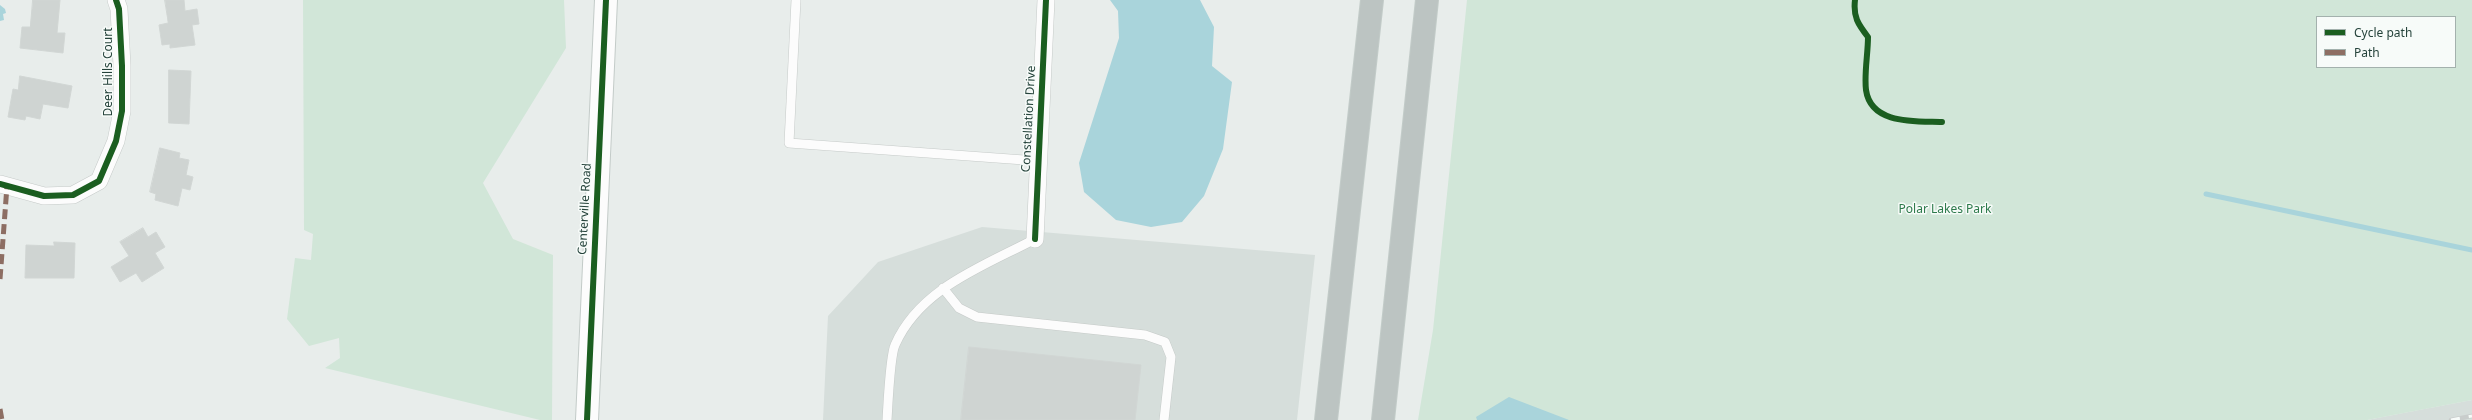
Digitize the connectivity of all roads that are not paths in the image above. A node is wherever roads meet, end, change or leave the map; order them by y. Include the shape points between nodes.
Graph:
1 (116, 0) edge
2 (606, 0) edge
3 (796, 0) edge
4 (1046, 0) edge
5 (1372, 0) edge
6 (1427, 0) edge
7 (1038, 161) junction
8 (0, 184) edge
9 (1035, 239) joint
10 (943, 288) junction
11 (586, 420) edge
12 (887, 420) edge
13 (1164, 420) edge
14 (1326, 420) edge
15 (1383, 420) edge

1 - 8 street, Deer Hills Court via 122,59 122,111 116,141 99,181 72,195 44,196
2 - 11 main road, Centerville Road
3 - 7 lane via 789,143
4 - 7 street, Constellation Drive
5 - 14 highway
6 - 15 highway
7 - 9 street, Constellation Drive
9 - 10 lane
10 - 12 lane via 918,307 894,345
10 - 13 lane via 959,308 977,317 1145,335 1166,342 1171,357

